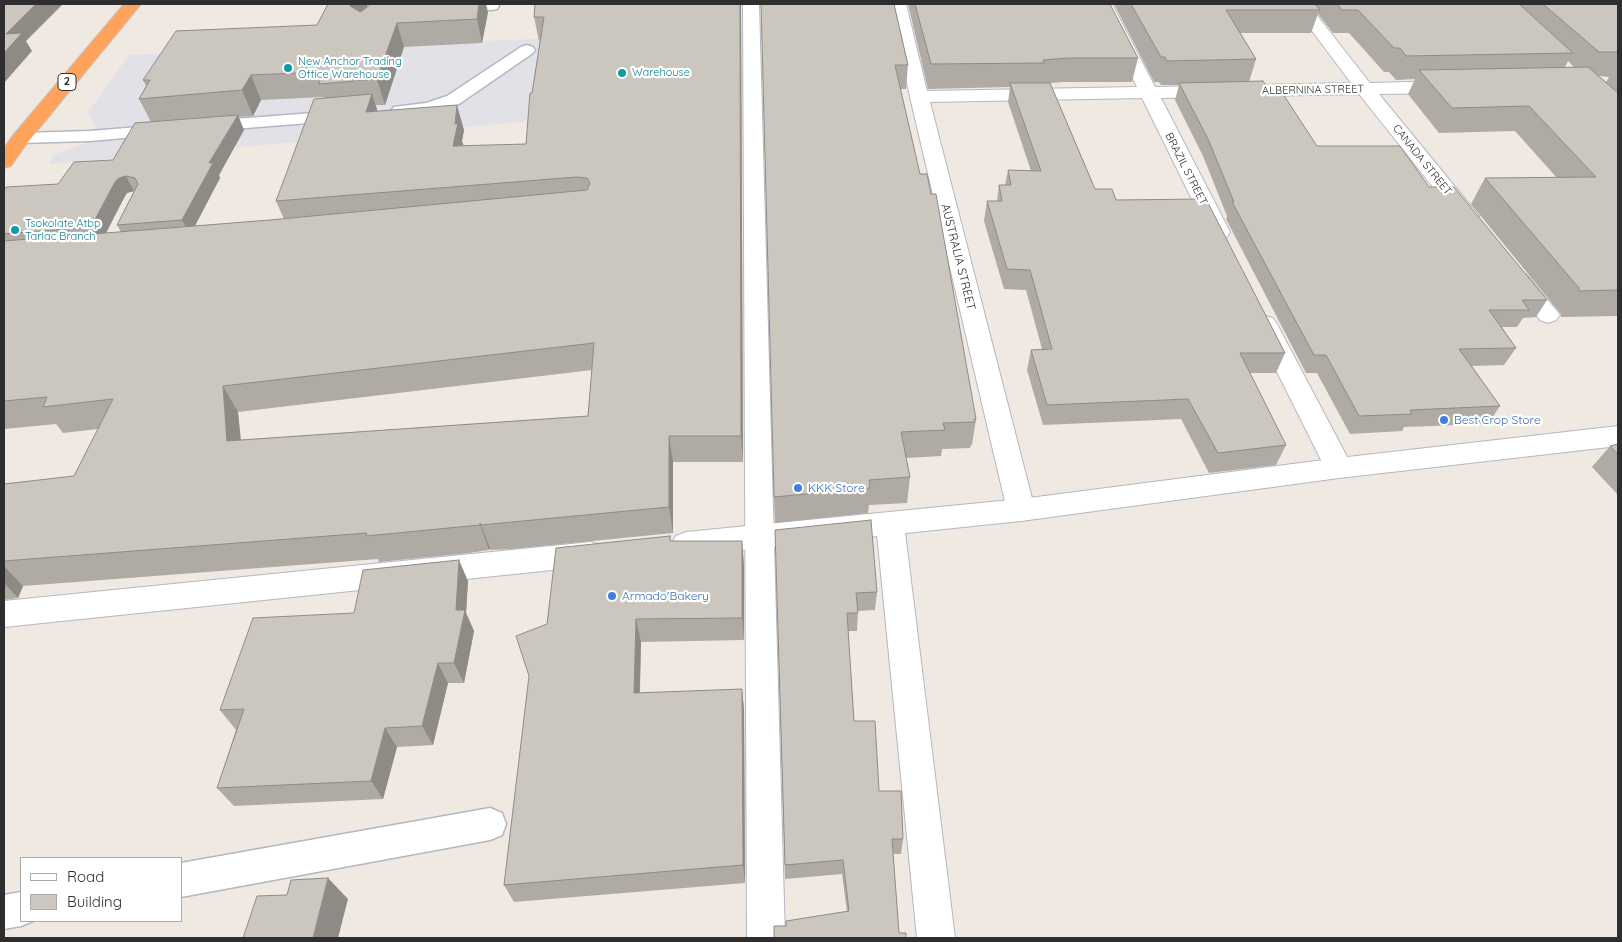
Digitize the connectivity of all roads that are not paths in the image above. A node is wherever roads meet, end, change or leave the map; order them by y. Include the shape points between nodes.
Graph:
1 (133, 4) edge
2 (457, 4) edge
3 (751, 4) edge
4 (898, 4) edge
5 (1104, 4) edge
6 (1300, 4) edge
7 (492, 6) dead end
8 (527, 50) dead end
9 (1462, 86) edge
10 (1364, 88) junction
11 (1148, 94) junction
12 (919, 97) junction
13 (388, 112) edge
14 (358, 114) edge
15 (21, 138) junction
16 (4, 162) edge
17 (1480, 232) edge
18 (1228, 250) edge
19 (1505, 262) edge
20 (1254, 303) edge
21 (1548, 315) edge
22 (1618, 436) edge
23 (1339, 468) junction
24 (1021, 510) junction
25 (890, 524) junction
26 (760, 537) junction
27 (662, 547) edge
28 (613, 552) edge
29 (4, 614) edge
30 (490, 824) dead end
31 (182, 880) edge
32 (20, 909) edge
33 (4, 912) edge
34 (766, 938) edge
35 (936, 938) edge

1 - 15 highway, 2
2 - 7 lane
3 - 26 street
4 - 12 street, AUSTRALIA STREET
5 - 11 street, BRAZIL STREET
6 - 10 street, CANADA STREET
8 - 13 lane via 452,100 428,108
9 - 10 street, ALBERNINA STREET
10 - 11 street, ALBERNINA STREET
10 - 17 street, CANADA STREET
11 - 12 street, ALBERNINA STREET
11 - 18 street, BRAZIL STREET
12 - 24 street, AUSTRALIA STREET
14 - 15 lane via 90,136
15 - 16 highway, 2
19 - 21 street
20 - 23 street
22 - 23 street
23 - 24 street
24 - 25 street
25 - 26 street
25 - 35 street
26 - 27 street
26 - 34 street
28 - 29 street
30 - 31 lane
32 - 33 lane

